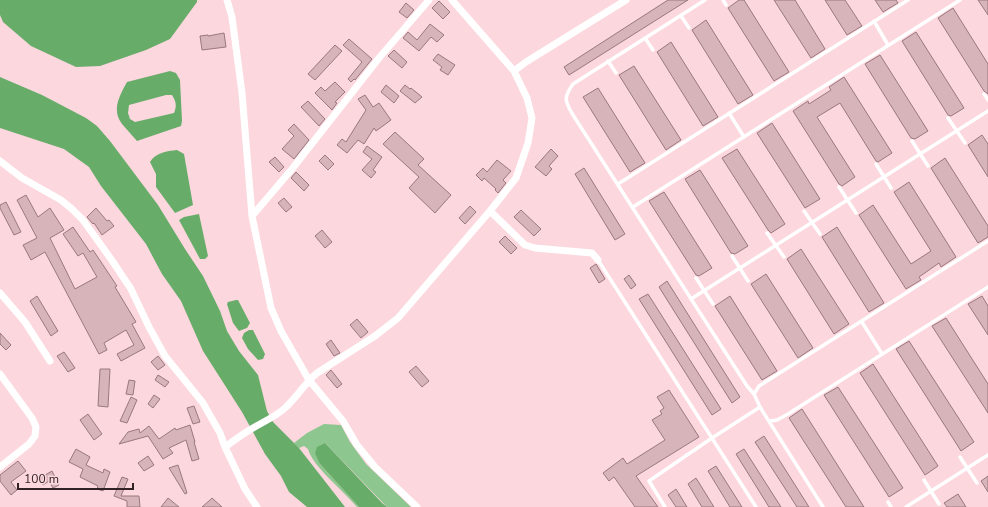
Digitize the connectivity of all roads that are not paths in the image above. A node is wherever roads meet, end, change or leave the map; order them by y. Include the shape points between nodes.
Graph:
1 (226, 0) edge
2 (430, 0) edge
3 (452, 0) edge
4 (626, 0) edge
5 (705, 0) edge
6 (723, 0) edge
7 (908, 0) edge
8 (960, 0) edge
9 (726, 5) dead end
10 (681, 16) junction
11 (874, 21) junction
12 (689, 28) dead end
13 (645, 38) junction
14 (888, 45) junction
15 (653, 50) dead end
16 (608, 62) junction
17 (514, 71) junction
18 (616, 73) dead end
19 (984, 94) dead end
20 (988, 100) edge
21 (988, 111) edge
22 (729, 114) junction
23 (948, 118) dead end
24 (956, 131) junction
25 (744, 137) junction
26 (912, 141) dead end
27 (965, 143) dead end
28 (920, 154) junction
29 (0, 161) edge
30 (876, 164) dead end
31 (928, 166) dead end
32 (884, 176) junction
33 (618, 184) junction
34 (839, 188) dead end
35 (892, 188) dead end
36 (848, 200) junction
37 (633, 207) junction
38 (490, 211) junction
39 (804, 211) dead end
40 (856, 213) dead end
41 (252, 216) junction
42 (812, 222) junction
43 (767, 233) dead end
44 (820, 234) dead end
45 (988, 241) edge
46 (776, 245) junction
47 (732, 256) dead end
48 (784, 257) dead end
49 (598, 260) joint
50 (740, 268) junction
51 (696, 278) dead end
52 (748, 281) dead end
53 (988, 287) edge
54 (704, 291) junction
55 (0, 293) edge
56 (691, 299) junction
57 (713, 304) dead end
58 (862, 322) junction
59 (882, 354) junction
60 (50, 361) dead end
61 (0, 374) edge
62 (309, 380) junction
63 (754, 394) junction
64 (760, 407) junction
65 (770, 421) junction
66 (712, 438) junction
67 (225, 448) junction
68 (988, 455) edge
69 (960, 457) dead end
70 (0, 467) edge
71 (968, 468) junction
72 (924, 480) dead end
73 (977, 482) dead end
74 (931, 491) junction
75 (888, 502) dead end
76 (939, 504) dead end
77 (257, 507) edge
78 (417, 507) edge
79 (665, 507) edge
80 (756, 507) edge
81 (823, 507) edge
82 (891, 507) edge
83 (906, 507) edge

1 - 41 street via 232,17 242,93
2 - 41 street via 379,58
3 - 17 street
4 - 17 street
5 - 10 lane
6 - 9 lane
7 - 11 lane
8 - 14 lane
10 - 12 lane
10 - 13 lane
11 - 14 lane
11 - 22 lane
13 - 15 lane
13 - 16 lane
14 - 25 lane
16 - 18 lane
16 - 33 lane via 573,84 565,98 573,115
17 - 38 street via 527,98 532,118 528,143 516,178
19 - 20 lane
21 - 24 lane
22 - 25 lane
22 - 33 lane
23 - 24 lane
24 - 27 lane
24 - 28 lane
25 - 37 lane
26 - 28 lane
28 - 31 lane
28 - 32 lane
29 - 67 street via 29,182 61,200 83,220 131,289 165,356 204,403
30 - 32 lane
32 - 35 lane
32 - 36 lane
33 - 37 lane
34 - 36 lane
36 - 40 lane
36 - 42 lane
37 - 56 lane
38 - 49 street via 525,245 592,253
38 - 62 street via 398,318
39 - 42 lane
41 - 62 street via 271,308
42 - 44 lane
42 - 46 lane
43 - 46 lane
45 - 58 lane
46 - 48 lane
46 - 50 lane
47 - 50 lane
49 - 66 lane
50 - 52 lane
50 - 54 lane
51 - 54 lane
53 - 59 lane
54 - 56 lane
54 - 57 lane
55 - 60 street via 25,322
56 - 63 lane via 746,386
58 - 59 lane
58 - 63 lane via 759,386
59 - 65 lane via 788,414
61 - 70 street via 36,427 35,436 28,444
62 - 67 street via 284,409 247,431
62 - 78 street via 344,421 357,445 375,467
63 - 64 lane
64 - 65 lane
64 - 66 lane
65 - 81 lane
66 - 79 lane via 649,481
66 - 80 lane
67 - 77 street
68 - 71 lane
69 - 71 lane
71 - 73 lane
71 - 74 lane
72 - 74 lane
74 - 76 lane
74 - 83 lane
75 - 82 lane

